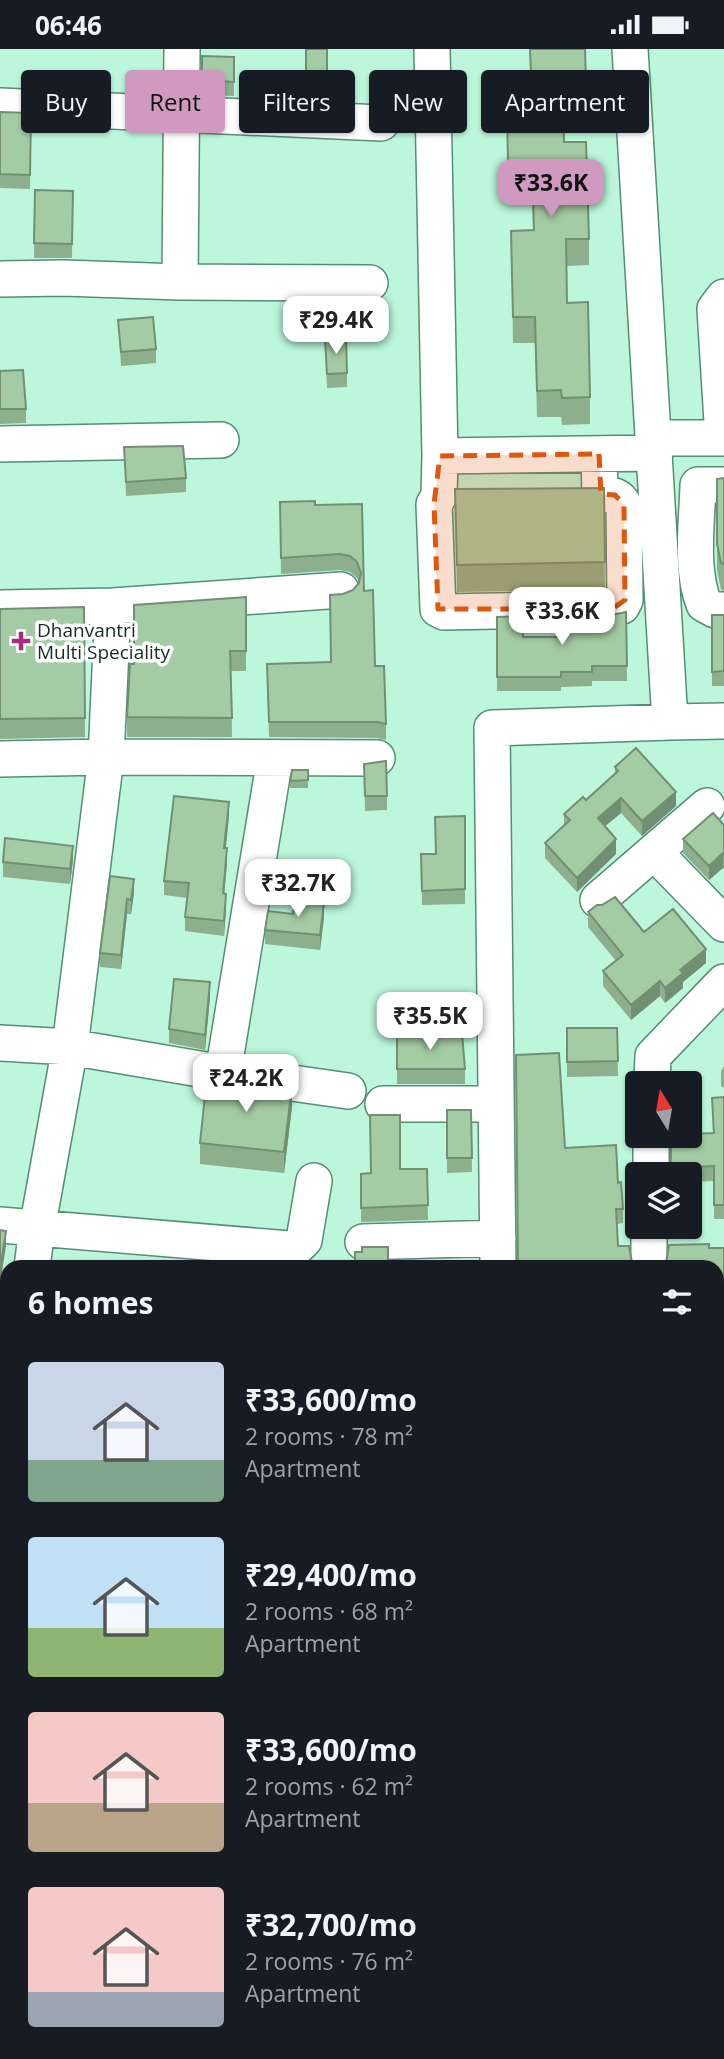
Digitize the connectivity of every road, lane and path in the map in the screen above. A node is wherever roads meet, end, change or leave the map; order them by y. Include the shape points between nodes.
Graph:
1 (181, 49) edge
2 (432, 49) edge
3 (630, 49) edge
4 (181, 70) edge
5 (0, 106) edge
6 (125, 112) edge
7 (225, 117) edge
8 (369, 123) edge
9 (182, 133) edge
10 (0, 279) edge
11 (180, 282) junction
12 (370, 283) dead end
13 (724, 297) edge
14 (718, 430) edge
15 (221, 440) dead end
16 (0, 445) edge
17 (654, 446) junction
18 (599, 454) junction
19 (440, 456) junction
20 (711, 485) edge
21 (341, 590) dead end
22 (113, 606) junction
23 (0, 608) edge
24 (724, 610) edge
25 (724, 721) edge
26 (670, 722) junction
27 (106, 757) junction
28 (275, 758) junction
29 (377, 758) dead end
30 (0, 759) edge
31 (707, 806) dead end
32 (654, 852) junction
33 (598, 900) dead end
34 (724, 924) edge
35 (724, 982) edge
36 (0, 1043) edge
37 (70, 1047) junction
38 (652, 1071) edge
39 (223, 1073) junction
40 (348, 1091) dead end
41 (383, 1104) dead end
42 (496, 1104) junction
43 (314, 1181) dead end
44 (0, 1225) edge
45 (37, 1229) junction
46 (649, 1239) edge
47 (363, 1242) dead end
48 (498, 1253) edge
49 (33, 1260) edge
50 (649, 1260) edge

1 - 4 street
2 - 19 street
3 - 17 street
5 - 6 street
7 - 8 street
9 - 11 street
10 - 11 street
11 - 12 street
13 - 14 street via 715,309
14 - 17 street
14 - 20 street
15 - 16 street
17 - 18 street
17 - 26 street
18 - 19 street
18 - 19 street via 587,495 615,495 624,505 622,606 444,612 438,609 433,504 452,496
20 - 24 street via 696,556 698,590 704,604
21 - 22 street
22 - 23 street
22 - 27 street
25 - 26 street
26 - 42 street via 492,728
27 - 28 street
27 - 30 street
27 - 37 street
28 - 29 street
28 - 39 street
31 - 32 street
32 - 33 street
32 - 34 street
35 - 38 street via 653,1056
36 - 37 street
37 - 39 street
37 - 45 street
39 - 40 street
41 - 42 street
42 - 48 street
43 - 45 street via 304,1240 290,1249
44 - 45 street
45 - 49 street
46 - 50 street
47 - 48 street

